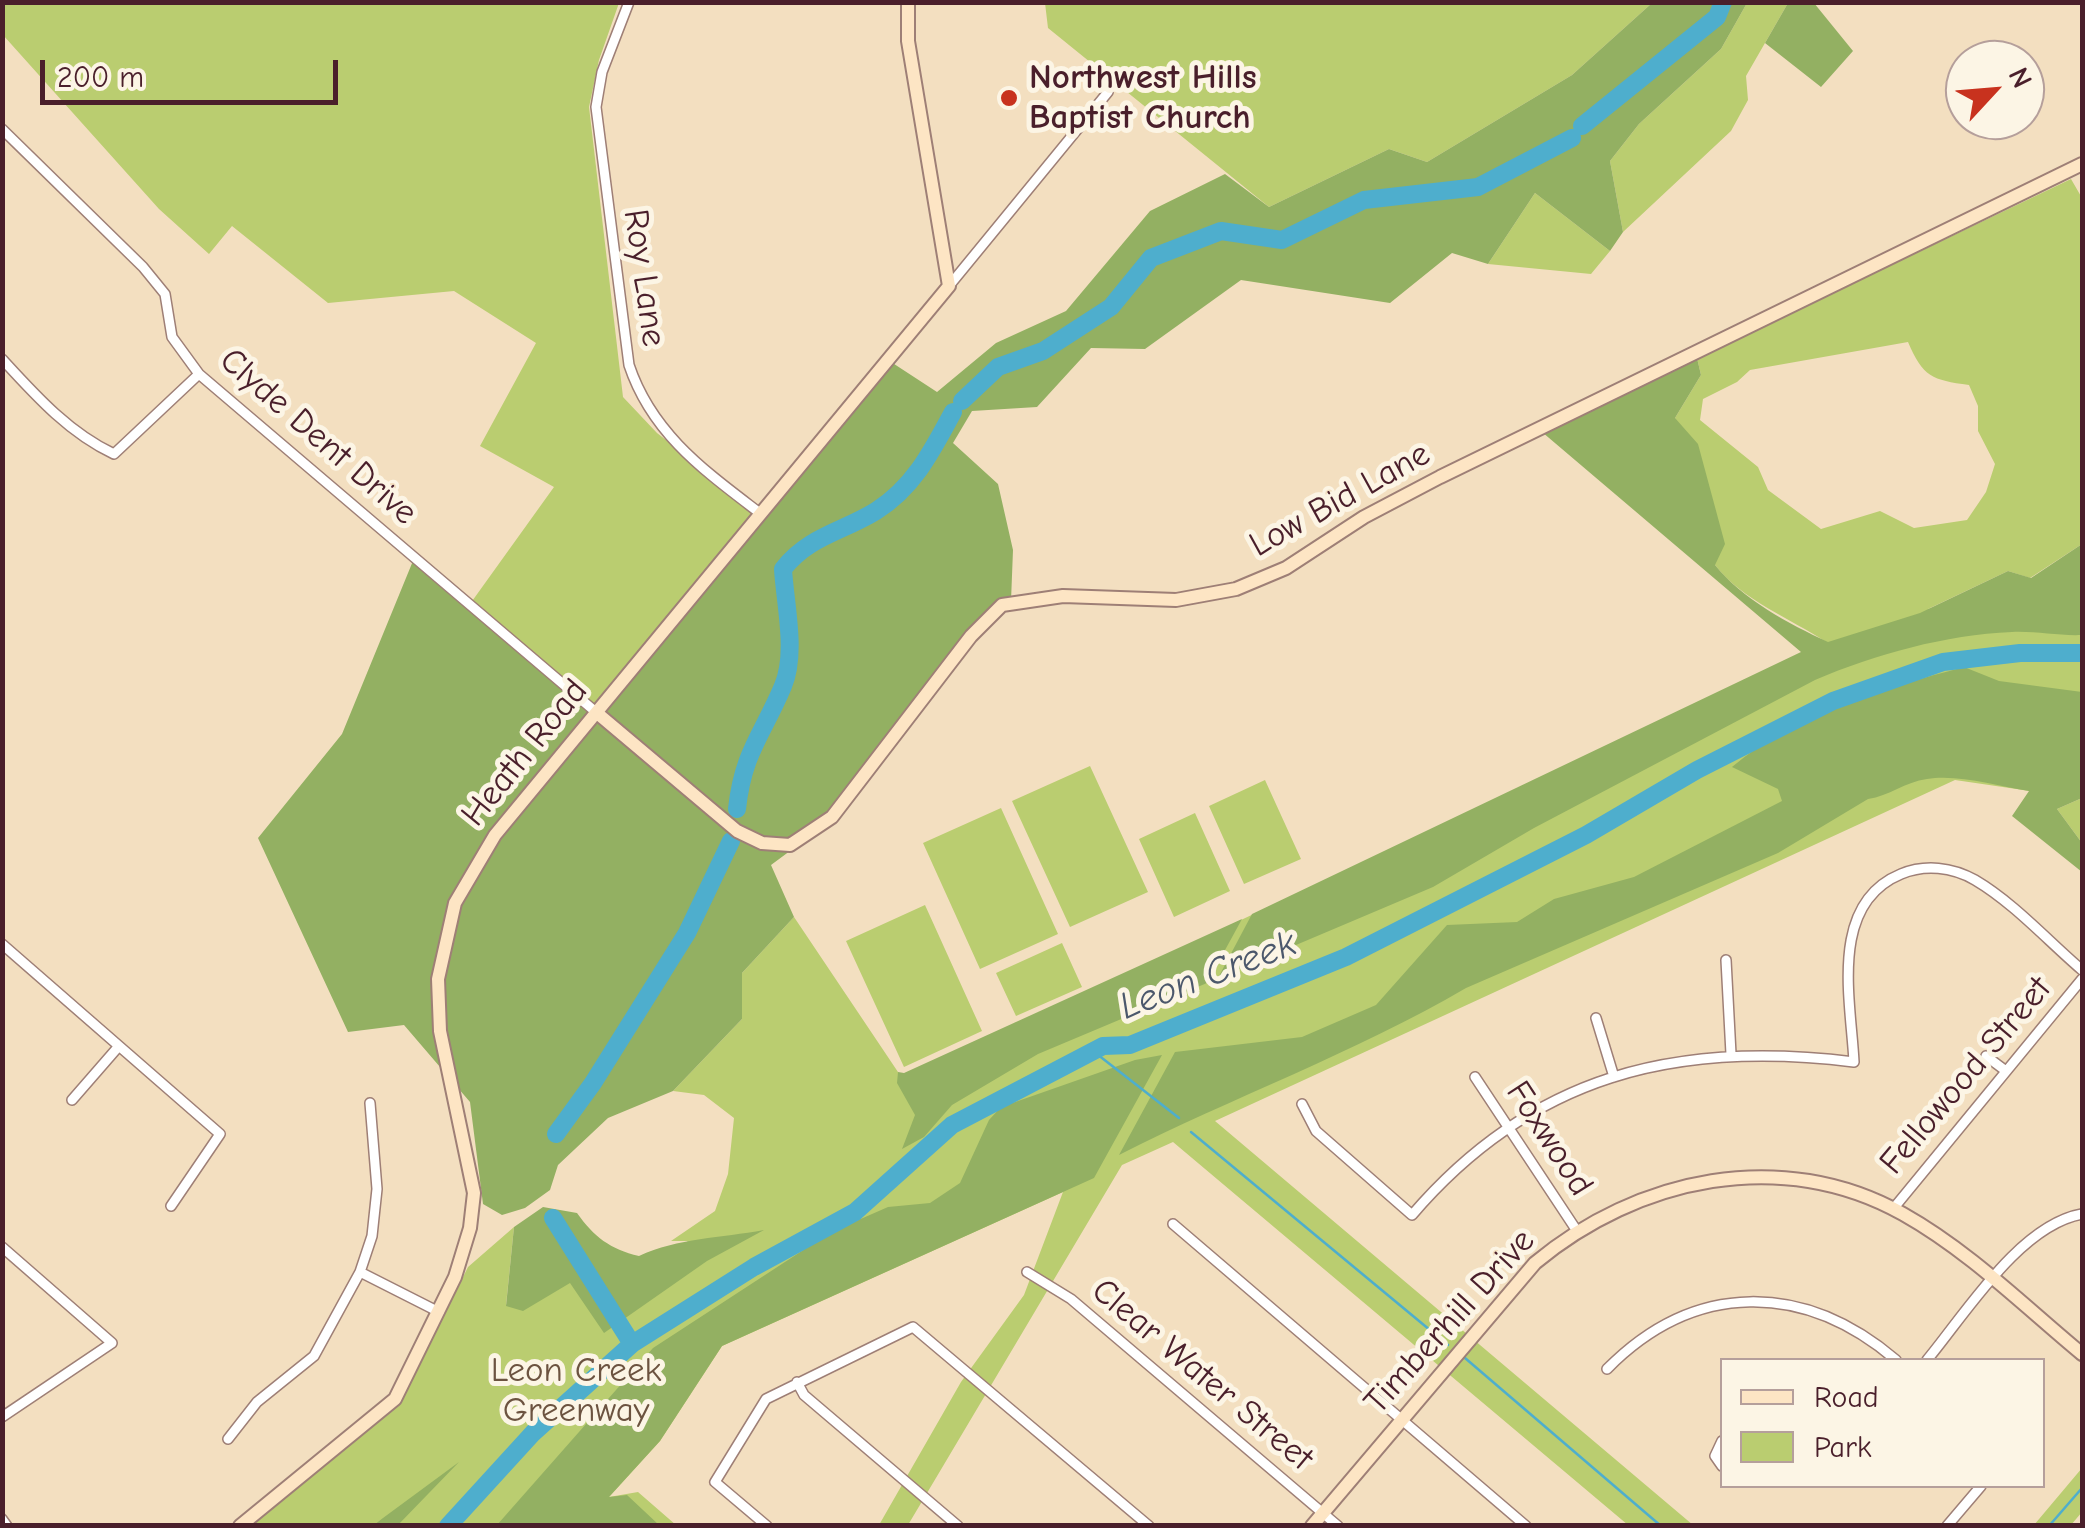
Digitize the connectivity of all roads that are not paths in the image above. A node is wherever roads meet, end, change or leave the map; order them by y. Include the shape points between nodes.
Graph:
1 (629, 2) edge
2 (908, 2) edge
3 (1108, 92) dead end
4 (2, 129) edge
5 (2082, 164) edge
6 (949, 286) junction
7 (2, 359) edge
8 (199, 374) junction
9 (761, 514) junction
10 (597, 713) junction
11 (5, 950) edge
12 (1726, 960) dead end
13 (2082, 970) edge
14 (2082, 979) edge
15 (1596, 1018) dead end
16 (120, 1046) junction
17 (1732, 1054) junction
18 (1986, 1056) dead end
19 (2006, 1071) junction
20 (1475, 1076) dead end
21 (1614, 1077) junction
22 (72, 1100) dead end
23 (370, 1103) dead end
24 (1302, 1104) dead end
25 (1508, 1128) junction
26 (172, 1206) dead end
27 (1893, 1208) junction
28 (2082, 1214) edge
29 (1173, 1224) dead end
30 (1577, 1231) junction
31 (2, 1247) edge
32 (360, 1272) junction
33 (1027, 1272) dead end
34 (1994, 1280) junction
35 (439, 1312) junction
36 (2082, 1354) edge
37 (1894, 1358) edge
38 (1929, 1358) edge
39 (1607, 1369) dead end
40 (797, 1382) junction
41 (2, 1417) edge
42 (1402, 1420) junction
43 (228, 1439) dead end
44 (1979, 1488) edge
45 (1323, 1513) junction
46 (2, 1519) edge
47 (7, 1526) edge
48 (240, 1526) edge
49 (767, 1526) edge
50 (958, 1526) edge
51 (1149, 1526) edge
52 (1312, 1526) edge
53 (1338, 1526) edge
54 (1526, 1526) edge
55 (1948, 1526) edge

1 - 9 street, Roy Lane via 596,107 629,366 663,431
2 - 6 street via 908,41
3 - 6 street, Heath Road
4 - 8 street, Clyde Dent Drive via 154,280 165,294 172,337
5 - 10 street, Low Bid Lane via 1473,460 1263,580 1176,600 1062,596 1002,605 970,636 832,817 801,841 770,845 737,831
6 - 9 street, Heath Road
7 - 8 street via 48,407 114,454
8 - 10 street, Clyde Dent Drive
9 - 10 street, Heath Road
10 - 35 street, Heath Road via 479,856 447,928 438,979 440,1032 474,1194 470,1228
11 - 16 street
12 - 17 street
13 - 17 street via 1975,880 1942,869 1908,871 1866,900 1852,929 1854,1062
14 - 19 street, Fellowood Street
15 - 21 street
16 - 22 street
16 - 26 street via 220,1134
17 - 21 street
18 - 19 street
19 - 27 street, Fellowood Street
20 - 25 street, Foxwood
21 - 25 street
23 - 32 street via 377,1189
24 - 25 street via 1316,1130 1412,1215 1455,1169
25 - 30 street, Foxwood
27 - 30 street, Timberhill Drive via 1816,1183 1732,1178 1657,1192
27 - 34 street, Timberhill Drive
28 - 34 street via 2036,1233
29 - 42 street
30 - 42 street, Timberhill Drive via 1508,1292
31 - 41 street via 112,1342
32 - 35 street
32 - 43 street via 314,1356 257,1402
33 - 45 street, Clear Water Street via 1070,1299
34 - 36 street, Timberhill Drive
34 - 38 street
35 - 48 street, Heath Road via 386,1410
37 - 39 street via 1825,1314 1746,1302 1668,1323
40 - 49 street via 757,1409 715,1482
40 - 50 street via 804,1395
40 - 51 street via 913,1327
42 - 45 street, Timberhill Drive
42 - 54 street
44 - 55 street
45 - 52 street, Timberhill Drive
45 - 53 street, Clear Water Street
46 - 47 street

